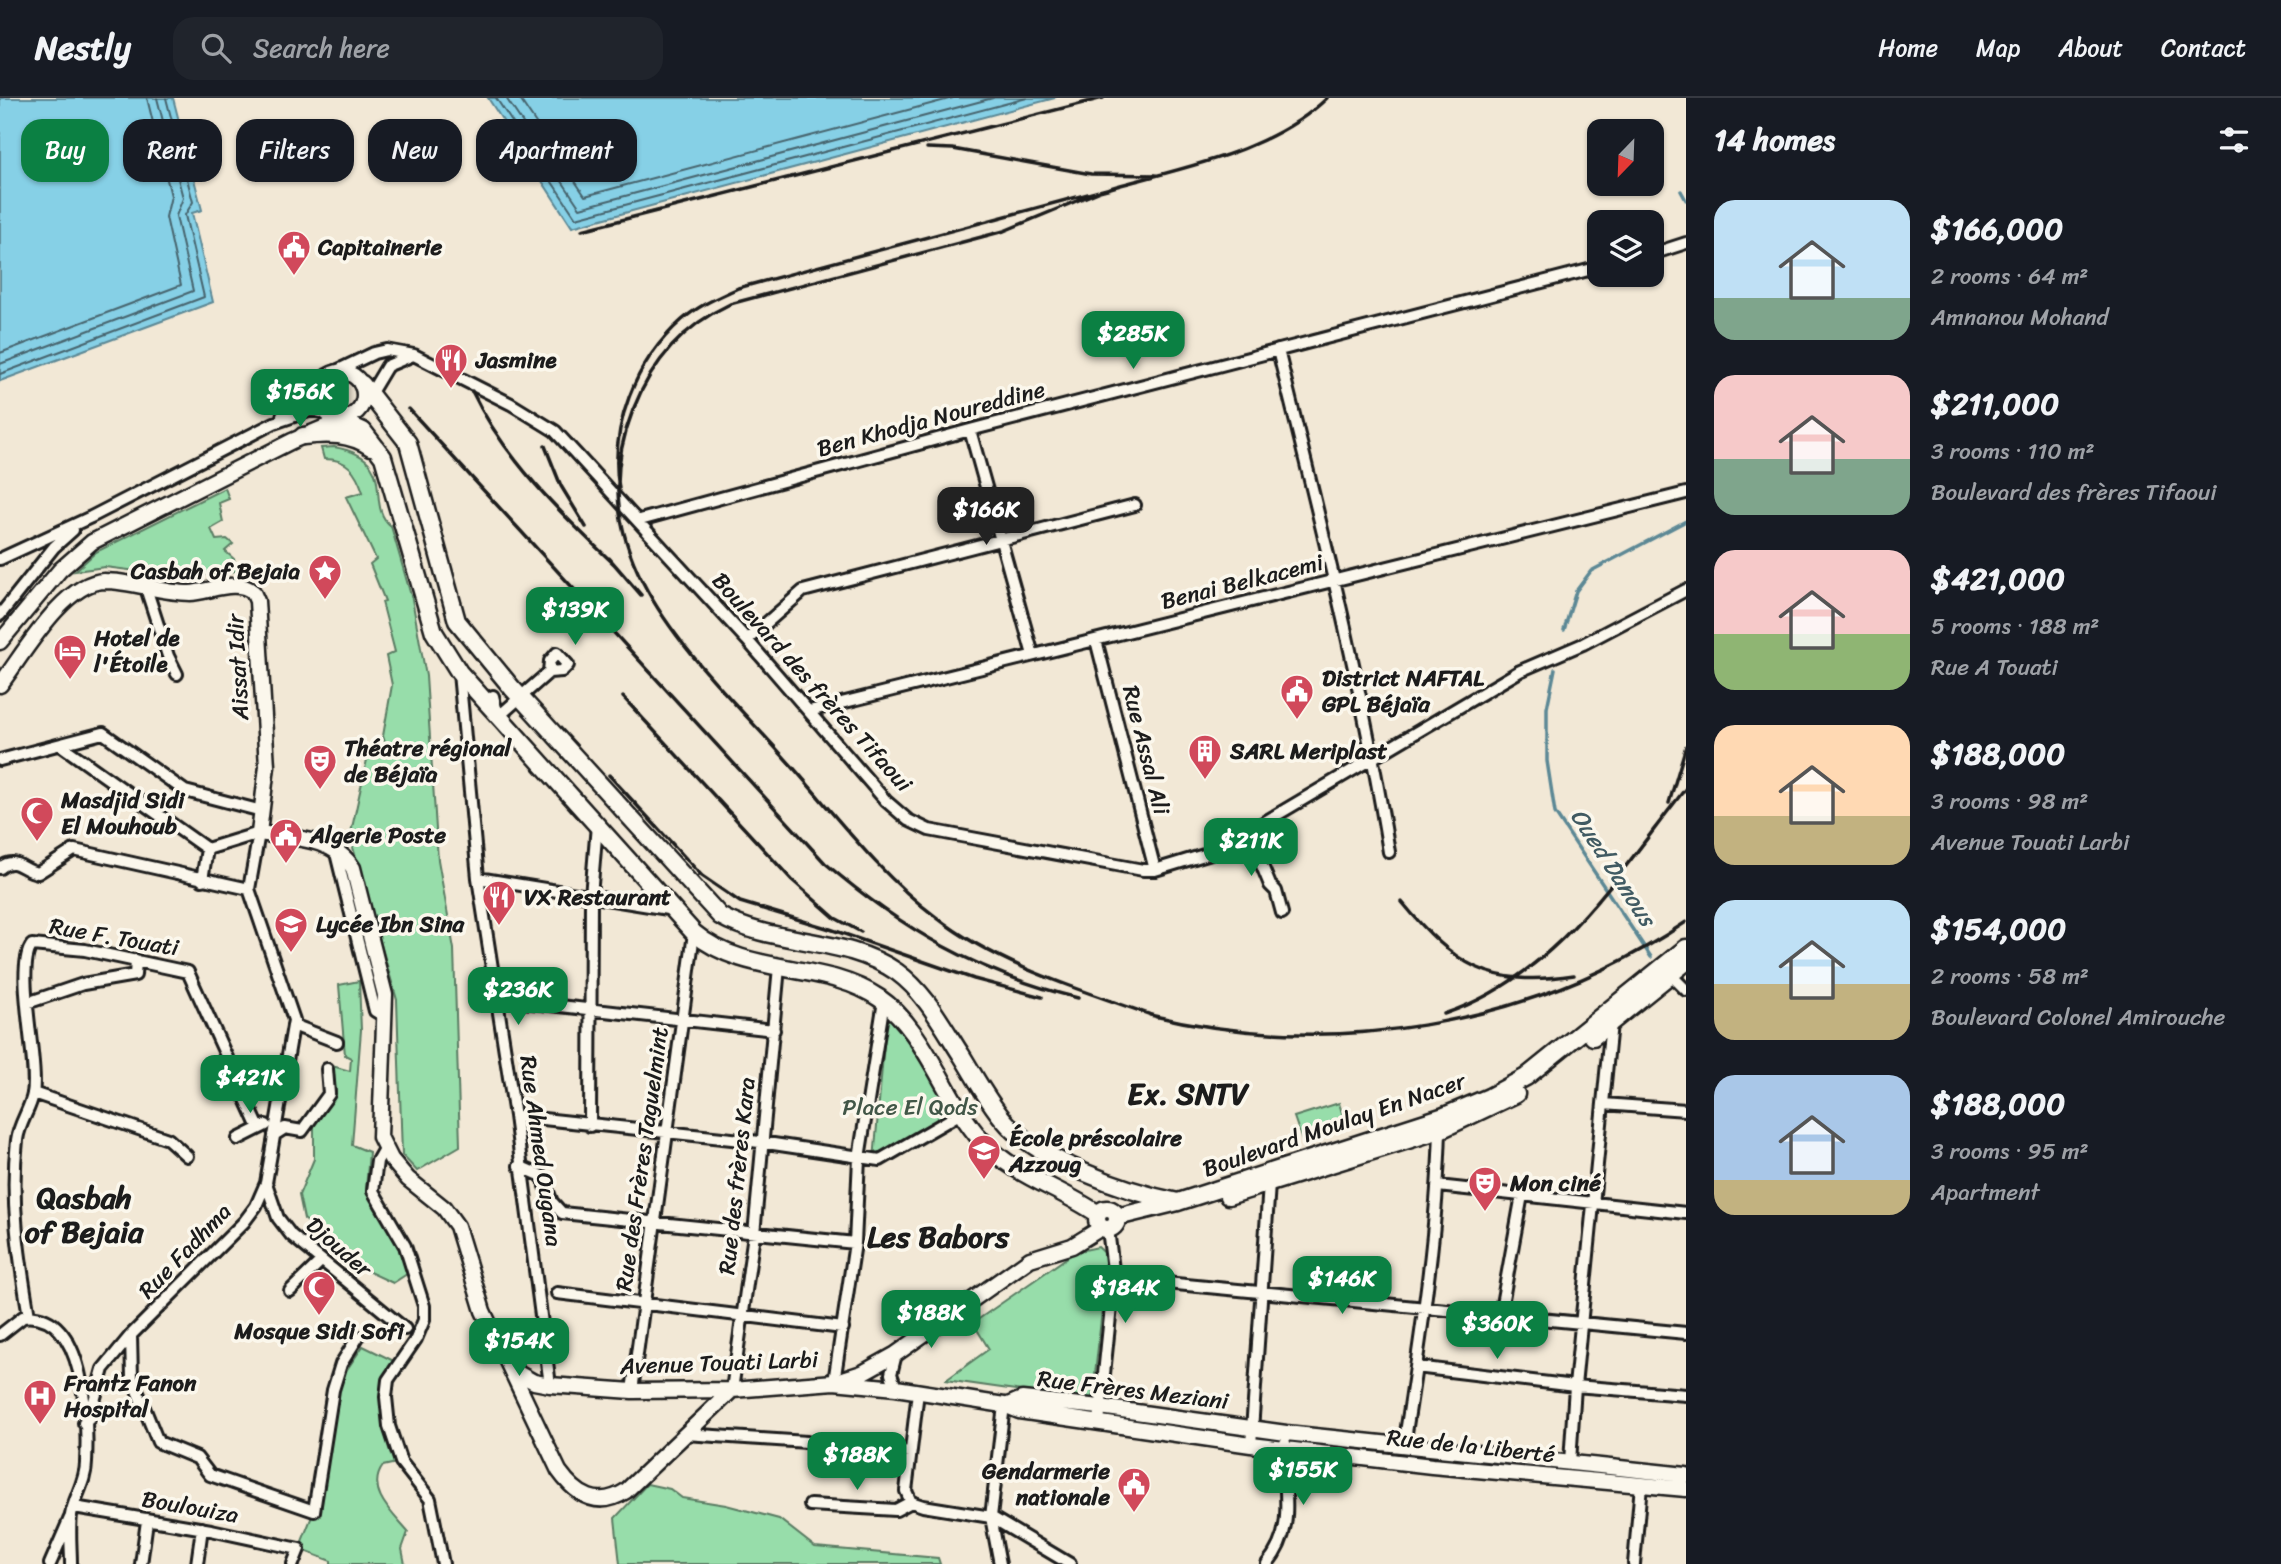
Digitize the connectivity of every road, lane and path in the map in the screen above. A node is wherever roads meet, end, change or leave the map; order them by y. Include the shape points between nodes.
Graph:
1 (1686, 243) edge
2 (1664, 250) edge
3 (1587, 270) edge
4 (1278, 350) junction
5 (414, 355) junction
6 (327, 376) junction
7 (343, 407) junction
8 (274, 422) junction
9 (970, 429) junction
10 (298, 439) junction
11 (383, 457) junction
12 (1686, 494) edge
13 (1135, 505) dead end
14 (91, 517) junction
15 (640, 520) junction
16 (1001, 542) junction
17 (0, 559) edge
18 (1335, 581) junction
19 (145, 586) junction
20 (1686, 590) edge
21 (0, 615) edge
22 (747, 640) junction
23 (1096, 640) junction
24 (0, 642) edge
25 (1033, 656) junction
26 (459, 672) junction
27 (549, 672) dead end
28 (177, 674) dead end
29 (0, 685) edge
30 (503, 687) dead end
31 (493, 696) dead end
32 (521, 697) junction
33 (809, 711) junction
34 (498, 717) junction
35 (62, 746) junction
36 (1374, 757) junction
37 (0, 760) edge
38 (262, 811) junction
39 (597, 825) junction
40 (1248, 832) junction
41 (259, 833) junction
42 (207, 849) junction
43 (1389, 852) dead end
44 (0, 868) edge
45 (1155, 870) junction
46 (478, 878) junction
47 (202, 880) junction
48 (248, 890) junction
49 (591, 896) junction
50 (674, 910) junction
51 (1282, 913) dead end
52 (695, 933) junction
53 (1686, 948) edge
54 (136, 960) junction
55 (1686, 962) edge
56 (779, 967) junction
57 (1667, 971) junction
58 (1686, 990) edge
59 (498, 999) junction
60 (884, 1001) junction
61 (27, 1003) junction
62 (589, 1007) junction
63 (682, 1020) junction
64 (1611, 1023) junction
65 (293, 1025) junction
66 (774, 1030) junction
67 (337, 1042) dead end
68 (327, 1069) dead end
69 (33, 1093) junction
70 (1603, 1104) junction
71 (1686, 1110) edge
72 (963, 1112) junction
73 (515, 1116) junction
74 (275, 1122) junction
75 (590, 1126) junction
76 (259, 1128) junction
77 (1440, 1130) junction
78 (669, 1132) junction
79 (274, 1135) junction
80 (238, 1139) dead end
81 (760, 1142) junction
82 (385, 1147) junction
83 (187, 1156) dead end
84 (859, 1158) junction
85 (519, 1166) junction
86 (1110, 1182) junction
87 (1269, 1184) junction
88 (1438, 1186) junction
89 (266, 1189) junction
90 (1522, 1195) junction
91 (1594, 1201) junction
92 (1178, 1202) junction
93 (1686, 1213) edge
94 (1108, 1221) junction
95 (654, 1223) junction
96 (754, 1234) junction
97 (855, 1243) junction
98 (321, 1261) junction
99 (1114, 1278) junction
100 (290, 1291) dead end
101 (1263, 1291) junction
102 (556, 1293) dead end
103 (643, 1304) junction
104 (1425, 1309) junction
105 (1500, 1315) junction
106 (29, 1316) junction
107 (743, 1317) junction
108 (1581, 1322) junction
109 (843, 1328) junction
110 (1686, 1333) edge
111 (410, 1334) junction
112 (0, 1335) edge
113 (131, 1335) junction
114 (358, 1337) dead end
115 (896, 1354) junction
116 (504, 1359) junction
117 (1416, 1367) junction
118 (834, 1382) junction
119 (550, 1385) junction
120 (1575, 1386) junction
121 (896, 1388) junction
122 (732, 1390) junction
123 (632, 1391) junction
124 (918, 1392) junction
125 (1686, 1395) edge
126 (1006, 1405) junction
127 (526, 1406) junction
128 (1100, 1414) junction
129 (84, 1423) junction
130 (1253, 1427) junction
131 (1286, 1433) junction
132 (685, 1434) junction
133 (807, 1442) dead end
134 (1251, 1445) junction
135 (848, 1446) dead end
136 (1404, 1446) junction
137 (1284, 1449) junction
138 (910, 1452) junction
139 (1570, 1462) junction
140 (1686, 1475) edge
141 (1641, 1485) junction
142 (1686, 1489) edge
143 (909, 1501) junction
144 (810, 1505) dead end
145 (72, 1511) junction
146 (992, 1517) junction
147 (147, 1521) junction
148 (202, 1528) junction
149 (1272, 1562) edge
150 (50, 1564) edge
151 (71, 1564) edge
152 (141, 1564) edge
153 (197, 1564) edge
154 (293, 1564) edge
155 (443, 1564) edge
156 (1000, 1564) edge
157 (1070, 1564) edge
158 (1634, 1564) edge

1 - 2 street
3 - 4 street, Ben Khodja Noureddine
4 - 9 street, Ben Khodja Noureddine
4 - 18 street
5 - 6 street, Boulevard des frères Tifaoui via 374,353
5 - 7 street via 387,366
5 - 15 street, Boulevard des frères Tifaoui via 555,430
6 - 7 main road via 318,393
6 - 7 main road via 352,374
6 - 8 street, Boulevard des frères Tifaoui
7 - 8 street
7 - 10 main road
7 - 10 main road
7 - 11 main road
7 - 32 main road via 408,443 457,621
8 - 14 street
9 - 15 street, Ben Khodja Noureddine
9 - 16 street
10 - 11 main road via 347,436
10 - 24 main road via 92,542 60,570
11 - 26 main road via 434,632
12 - 18 street, Benai Belkacemi
13 - 16 street
14 - 17 street
14 - 21 street via 54,547
15 - 22 street, Boulevard des frères Tifaoui
16 - 22 street via 803,592
16 - 25 street
18 - 23 street, Benai Belkacemi
18 - 36 street
19 - 28 street
19 - 29 main road, Aissat Idir via 105,581 80,587
19 - 38 main road, Aissat Idir via 188,593 239,586 256,597 267,766
20 - 36 street, Boulevard des frères Tifaoui via 1520,671
22 - 33 street, Boulevard des frères Tifaoui
23 - 25 street, Benai Belkacemi
23 - 45 street, Rue Assal Ali
25 - 33 street, Benai Belkacemi
26 - 34 main road
26 - 46 street, Rue Ahmed Ougana
27 - 32 street
30 - 32 street
31 - 34 street
32 - 34 street
32 - 86 main road via 720,916 748,928 841,950 895,971 933,1010 1003,1120 1039,1150
33 - 45 street, Boulevard des frères Tifaoui via 887,801 908,820 929,830
34 - 39 main road
35 - 37 street
35 - 38 street via 103,733 185,791
35 - 42 street
36 - 40 street, Boulevard des frères Tifaoui
36 - 43 street
38 - 41 main road, Aissat Idir
39 - 49 street
39 - 50 main road
40 - 45 street, Boulevard des frères Tifaoui via 1214,852
40 - 51 street
41 - 42 street
41 - 48 street
41 - 82 main road via 335,849 346,857 355,874 383,985 379,1126
42 - 47 street
44 - 47 street via 14,862 38,873 66,852 81,851
46 - 49 street
46 - 59 street, Rue Ahmed Ougana
47 - 48 street
48 - 65 street, Rue Fadhma
49 - 50 street
49 - 62 street
50 - 52 main road
52 - 56 main road via 719,949
52 - 63 street, Rue des Frères Taguelmint
53 - 57 main road, Boulevard Moulay En Nacer
54 - 61 street via 135,975 109,977
54 - 61 street, Rue F. Touati via 32,945 27,953
54 - 76 street, Rue F. Touati via 188,972
55 - 57 main road, Boulevard Moulay En Nacer
56 - 60 main road via 851,985
56 - 66 street, Rue des frères Kara
57 - 58 street
57 - 64 main road, Boulevard Moulay En Nacer
57 - 92 main road, Boulevard Moulay En Nacer via 1526,1077 1489,1097 1444,1116
59 - 62 street
59 - 73 street, Rue Ahmed Ougana
60 - 72 main road via 908,1028
60 - 84 street
61 - 69 street
62 - 63 street
62 - 75 street
63 - 66 street
63 - 78 street, Rue des Frères Taguelmint
64 - 70 street
64 - 77 main road, Boulevard Moulay En Nacer via 1532,1085
65 - 67 street
65 - 74 street, Rue Fadhma
66 - 81 street, Rue des frères Kara
68 - 79 street via 329,1094 302,1131 285,1128
69 - 83 street via 169,1139
69 - 106 street via 17,1138 15,1195
70 - 71 street
70 - 91 street
72 - 84 street via 880,1160
72 - 94 main road via 981,1140 1023,1175 1081,1202
73 - 75 street
73 - 85 street, Rue Ahmed Ougana
74 - 76 street
74 - 79 street, Rue Fadhma
75 - 78 street
76 - 80 street
77 - 87 main road, Boulevard Moulay En Nacer
77 - 88 street
78 - 81 street
78 - 95 street, Rue des Frères Taguelmint
79 - 89 street, Rue Fadhma
81 - 84 street
81 - 96 street, Rue des frères Kara
82 - 111 street via 377,1161 373,1191 413,1266 424,1306 424,1320
82 - 116 main road via 408,1179 444,1208 457,1226 483,1311
84 - 97 street
85 - 95 street via 542,1176 552,1202 562,1213
85 - 119 street, Rue Ahmed Ougana
86 - 92 main road
86 - 94 main road
87 - 94 main road, Boulevard Moulay En Nacer
87 - 101 street
88 - 90 street
88 - 104 street
89 - 98 street, Djouder via 278,1218
89 - 113 street, Rue Fadhma via 244,1222
90 - 91 street
90 - 105 street
91 - 93 street
91 - 108 street
92 - 94 main road, Boulevard Moulay En Nacer
94 - 99 street
94 - 115 main road, Avenue Touati Larbi via 1072,1246 1030,1259
95 - 96 street
95 - 103 street, Rue des Frères Taguelmint
96 - 97 street
96 - 107 street, Rue des frères Kara
97 - 109 street
98 - 100 street
98 - 111 street, Djouder
99 - 101 street
99 - 128 street
101 - 104 street
101 - 130 street
102 - 103 street
103 - 107 street
103 - 123 street, Rue des Frères Taguelmint
104 - 105 street
104 - 117 street
105 - 108 street
106 - 112 street
106 - 129 street via 63,1331 83,1383
107 - 109 street
107 - 122 street, Rue des frères Kara
108 - 110 street
108 - 120 street
109 - 118 street
111 - 155 street via 388,1380 389,1426 401,1462 430,1499
113 - 114 street via 132,1378 158,1442 197,1458 210,1475 314,1511 333,1390 341,1364
113 - 129 street, Rue Fadhma via 103,1369
115 - 118 main road, Avenue Touati Larbi
115 - 121 street via 891,1374
116 - 119 main road, Avenue Touati Larbi via 534,1382
116 - 127 main road
117 - 120 street
117 - 136 street
118 - 121 main road, Rue Frères Meziani
118 - 122 main road, Avenue Touati Larbi
119 - 123 main road, Avenue Touati Larbi
119 - 127 main road via 529,1392
120 - 125 street
120 - 139 street
121 - 124 main road, Rue Frères Meziani
122 - 123 main road, Avenue Touati Larbi
122 - 132 main road
124 - 126 main road, Rue Frères Meziani
124 - 138 street
126 - 128 main road, Rue Frères Meziani via 1019,1411
126 - 146 street
127 - 132 main road via 570,1486 599,1501 626,1490
128 - 130 main road, Rue Frères Meziani
128 - 134 main road, Rue Frères Meziani
129 - 145 street via 86,1465
130 - 131 main road, Rue de la Liberté
130 - 134 street
131 - 136 main road, Rue de la Liberté
131 - 137 street
132 - 133 street
134 - 137 main road, Rue de la Liberté
135 - 138 street
136 - 139 main road, Rue de la Liberté
137 - 141 main road, Rue de la Liberté
137 - 149 street via 1285,1529
138 - 143 street
139 - 140 main road, Rue de la Liberté
141 - 142 main road, Rue de la Liberté
141 - 158 street
143 - 144 street via 896,1510
143 - 146 street
145 - 147 street, Boulouiza
145 - 150 street
145 - 151 street
146 - 156 street
146 - 157 street
147 - 148 street, Boulouiza
147 - 152 street
148 - 153 street
148 - 154 street, Boulouiza via 299,1549

